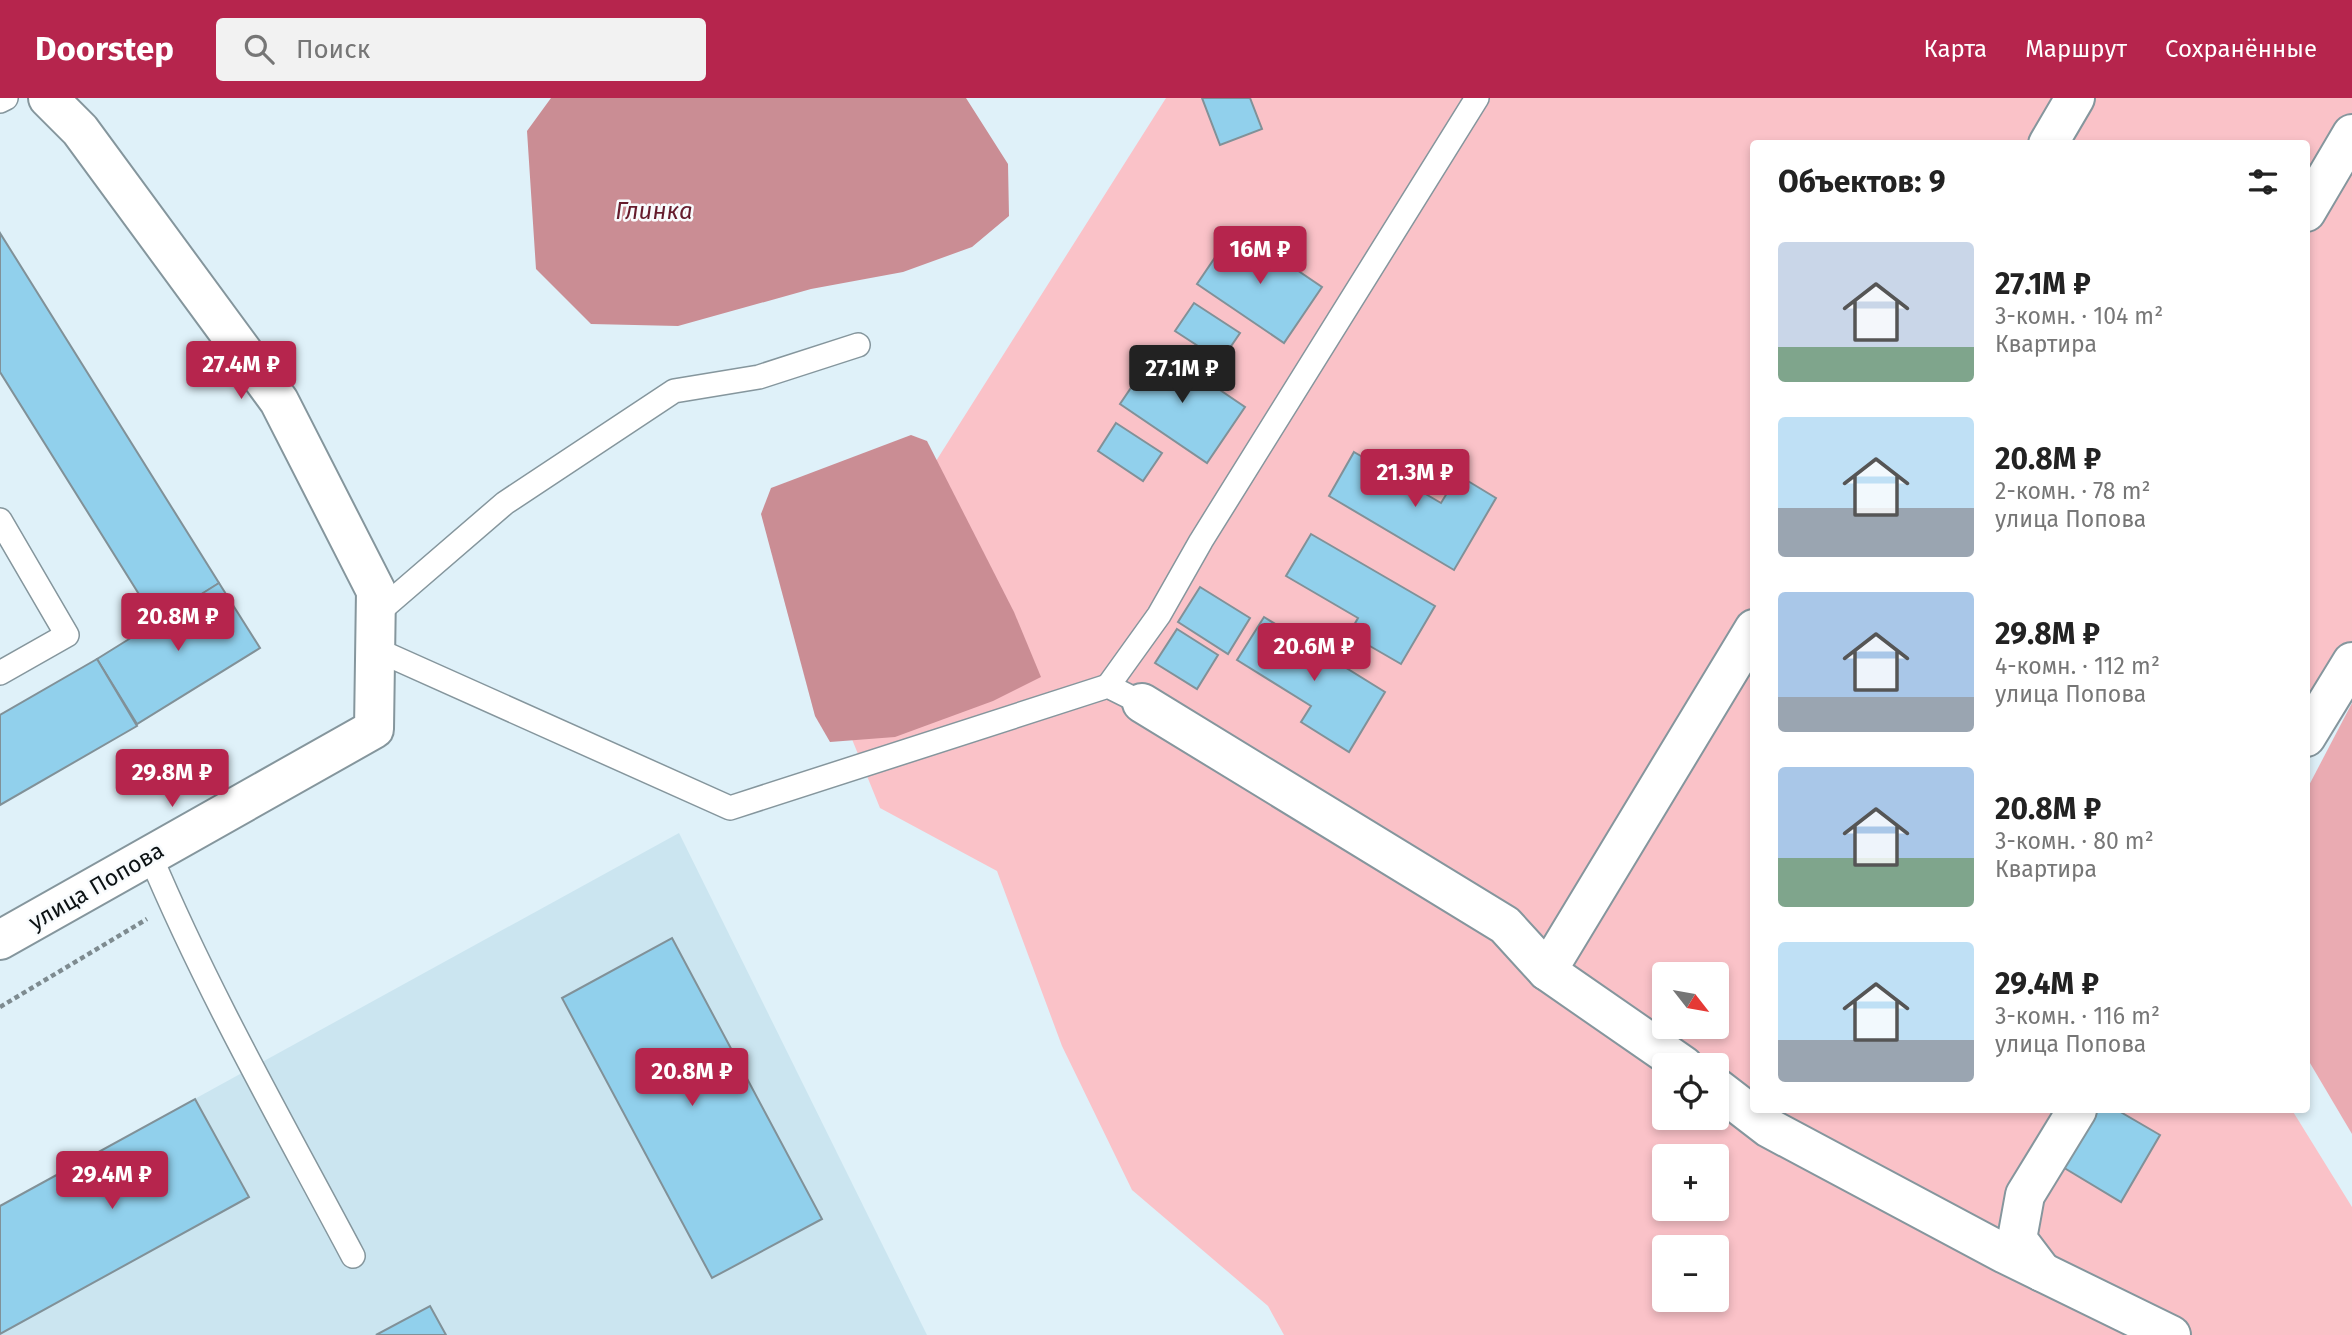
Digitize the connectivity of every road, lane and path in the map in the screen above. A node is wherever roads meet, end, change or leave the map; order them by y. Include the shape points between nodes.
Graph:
1 (6, 98) edge
2 (48, 98) edge
3 (1477, 98) edge
4 (2075, 98) edge
5 (0, 101) edge
6 (2352, 134) edge
7 (2050, 140) edge
8 (2310, 205) edge
9 (858, 345) dead end
10 (0, 520) edge
11 (375, 632) junction
12 (1750, 636) edge
13 (2352, 662) edge
14 (0, 673) edge
15 (1108, 686) junction
16 (1142, 703) joint
17 (2310, 730) edge
18 (150, 855) junction
19 (171, 905) junction
20 (0, 940) edge
21 (1547, 971) junction
22 (0, 1007) edge
23 (1665, 1053) edge
24 (1729, 1094) edge
25 (1750, 1106) edge
26 (2075, 1113) edge
27 (1775, 1119) edge
28 (353, 1256) dead end
29 (2042, 1272) junction
30 (2171, 1335) edge

1 - 5 lane
2 - 11 street via 80,130 279,401 376,591
3 - 15 lane via 1159,615
4 - 7 street
6 - 8 street
9 - 11 lane via 760,377 674,391 505,503
10 - 14 lane via 67,635
11 - 15 lane via 730,808
11 - 18 street, улица Попова via 374,729
12 - 21 street
13 - 17 street
15 - 16 lane
16 - 21 street via 1506,925
18 - 19 lane
18 - 20 street, улица Попова
19 - 22 path
19 - 28 lane
21 - 23 street
24 - 25 street
26 - 29 street via 2025,1195 2017,1239
27 - 29 street
29 - 30 street

